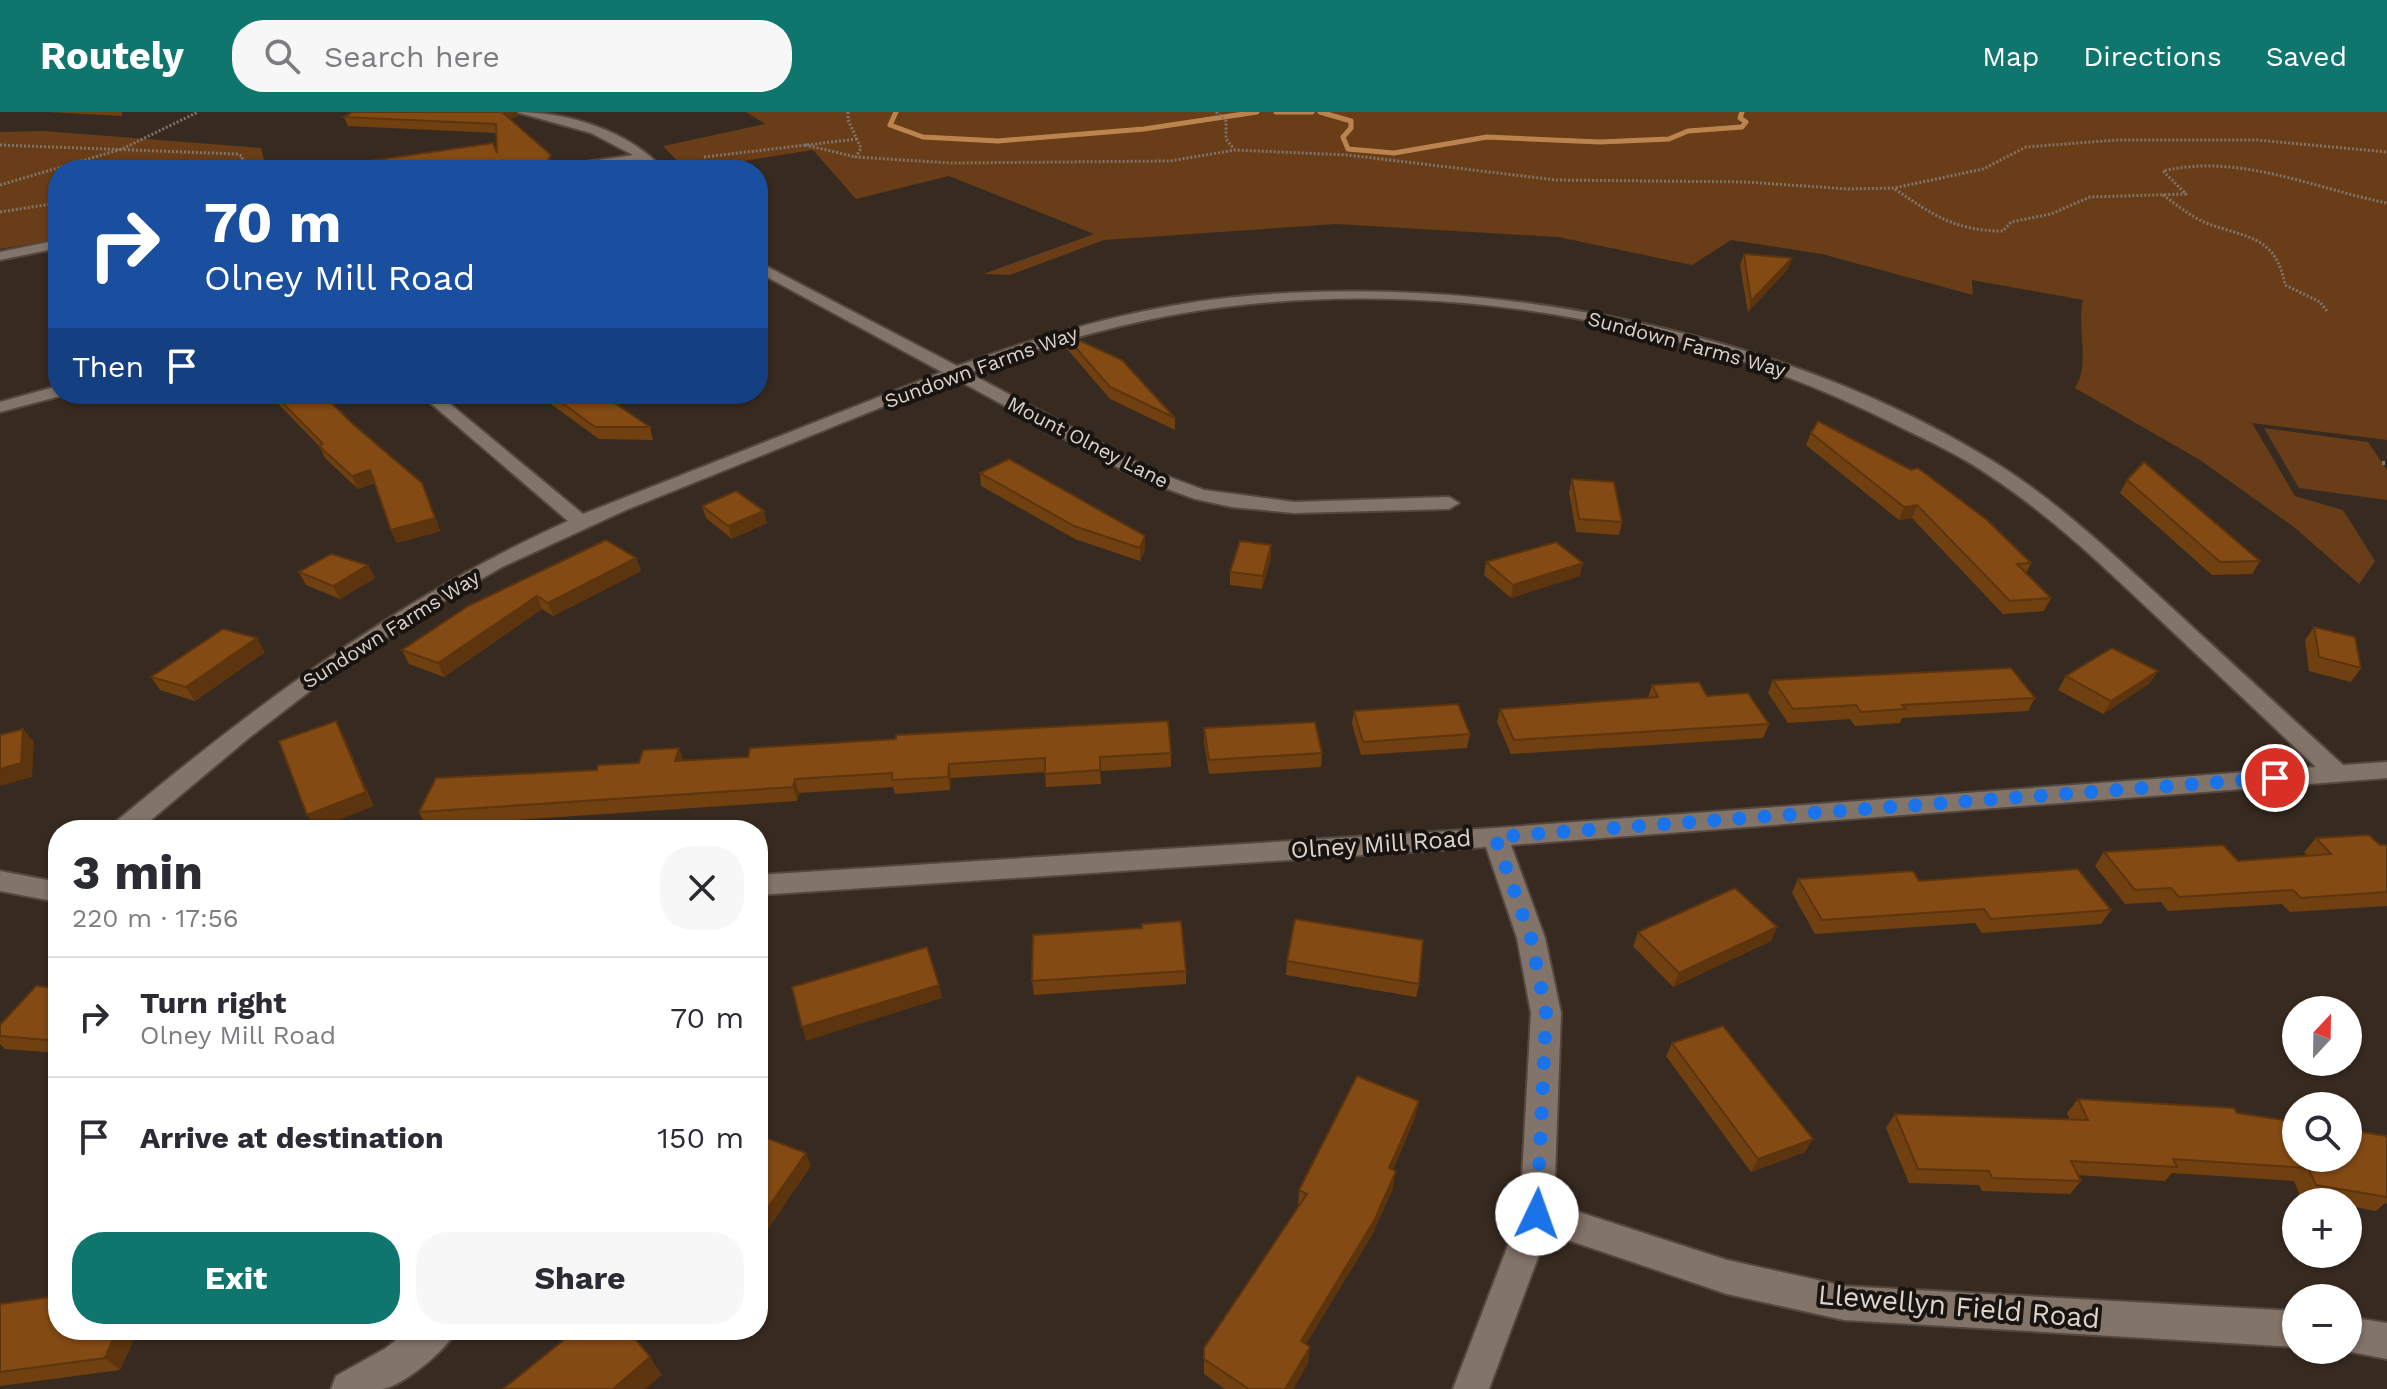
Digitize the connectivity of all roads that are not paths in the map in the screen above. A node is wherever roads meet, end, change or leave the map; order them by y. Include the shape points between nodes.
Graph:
1 (522, 112) edge
2 (645, 157) junction
3 (625, 160) edge
4 (648, 160) edge
5 (48, 246) edge
6 (0, 256) edge
7 (768, 271) edge
8 (955, 373) junction
9 (48, 394) edge
10 (440, 404) edge
11 (0, 407) edge
12 (1449, 503) dead end
13 (581, 522) junction
14 (2387, 770) edge
15 (2337, 773) junction
16 (134, 820) edge
17 (1495, 837) junction
18 (0, 881) edge
19 (768, 884) edge
20 (48, 888) edge
21 (1537, 1214) junction
22 (2282, 1328) edge
23 (2362, 1337) edge
24 (425, 1340) edge
25 (2387, 1341) edge
26 (349, 1389) edge
27 (1471, 1389) edge

1 - 2 street via 597,130
2 - 3 street
2 - 4 street
5 - 6 street
7 - 8 street, Mount Olney Lane
8 - 12 street, Mount Olney Lane via 1144,474 1200,494 1299,508
8 - 13 street, Sundown Farms Way
8 - 15 street, Sundown Farms Way via 1041,342 1155,313 1326,296 1411,296 1543,309 1754,359 1865,401 2017,485 2076,531
9 - 11 street
10 - 13 street
13 - 16 street, Sundown Farms Way via 458,583 345,653 223,744
14 - 15 street, Olney Mill Road
15 - 17 street, Olney Mill Road
17 - 19 street, Olney Mill Road
17 - 21 street via 1531,938 1546,1013
18 - 20 street
21 - 22 street, Llewellyn Field Road via 1727,1277 1844,1303
21 - 27 street
23 - 25 street
24 - 26 street

